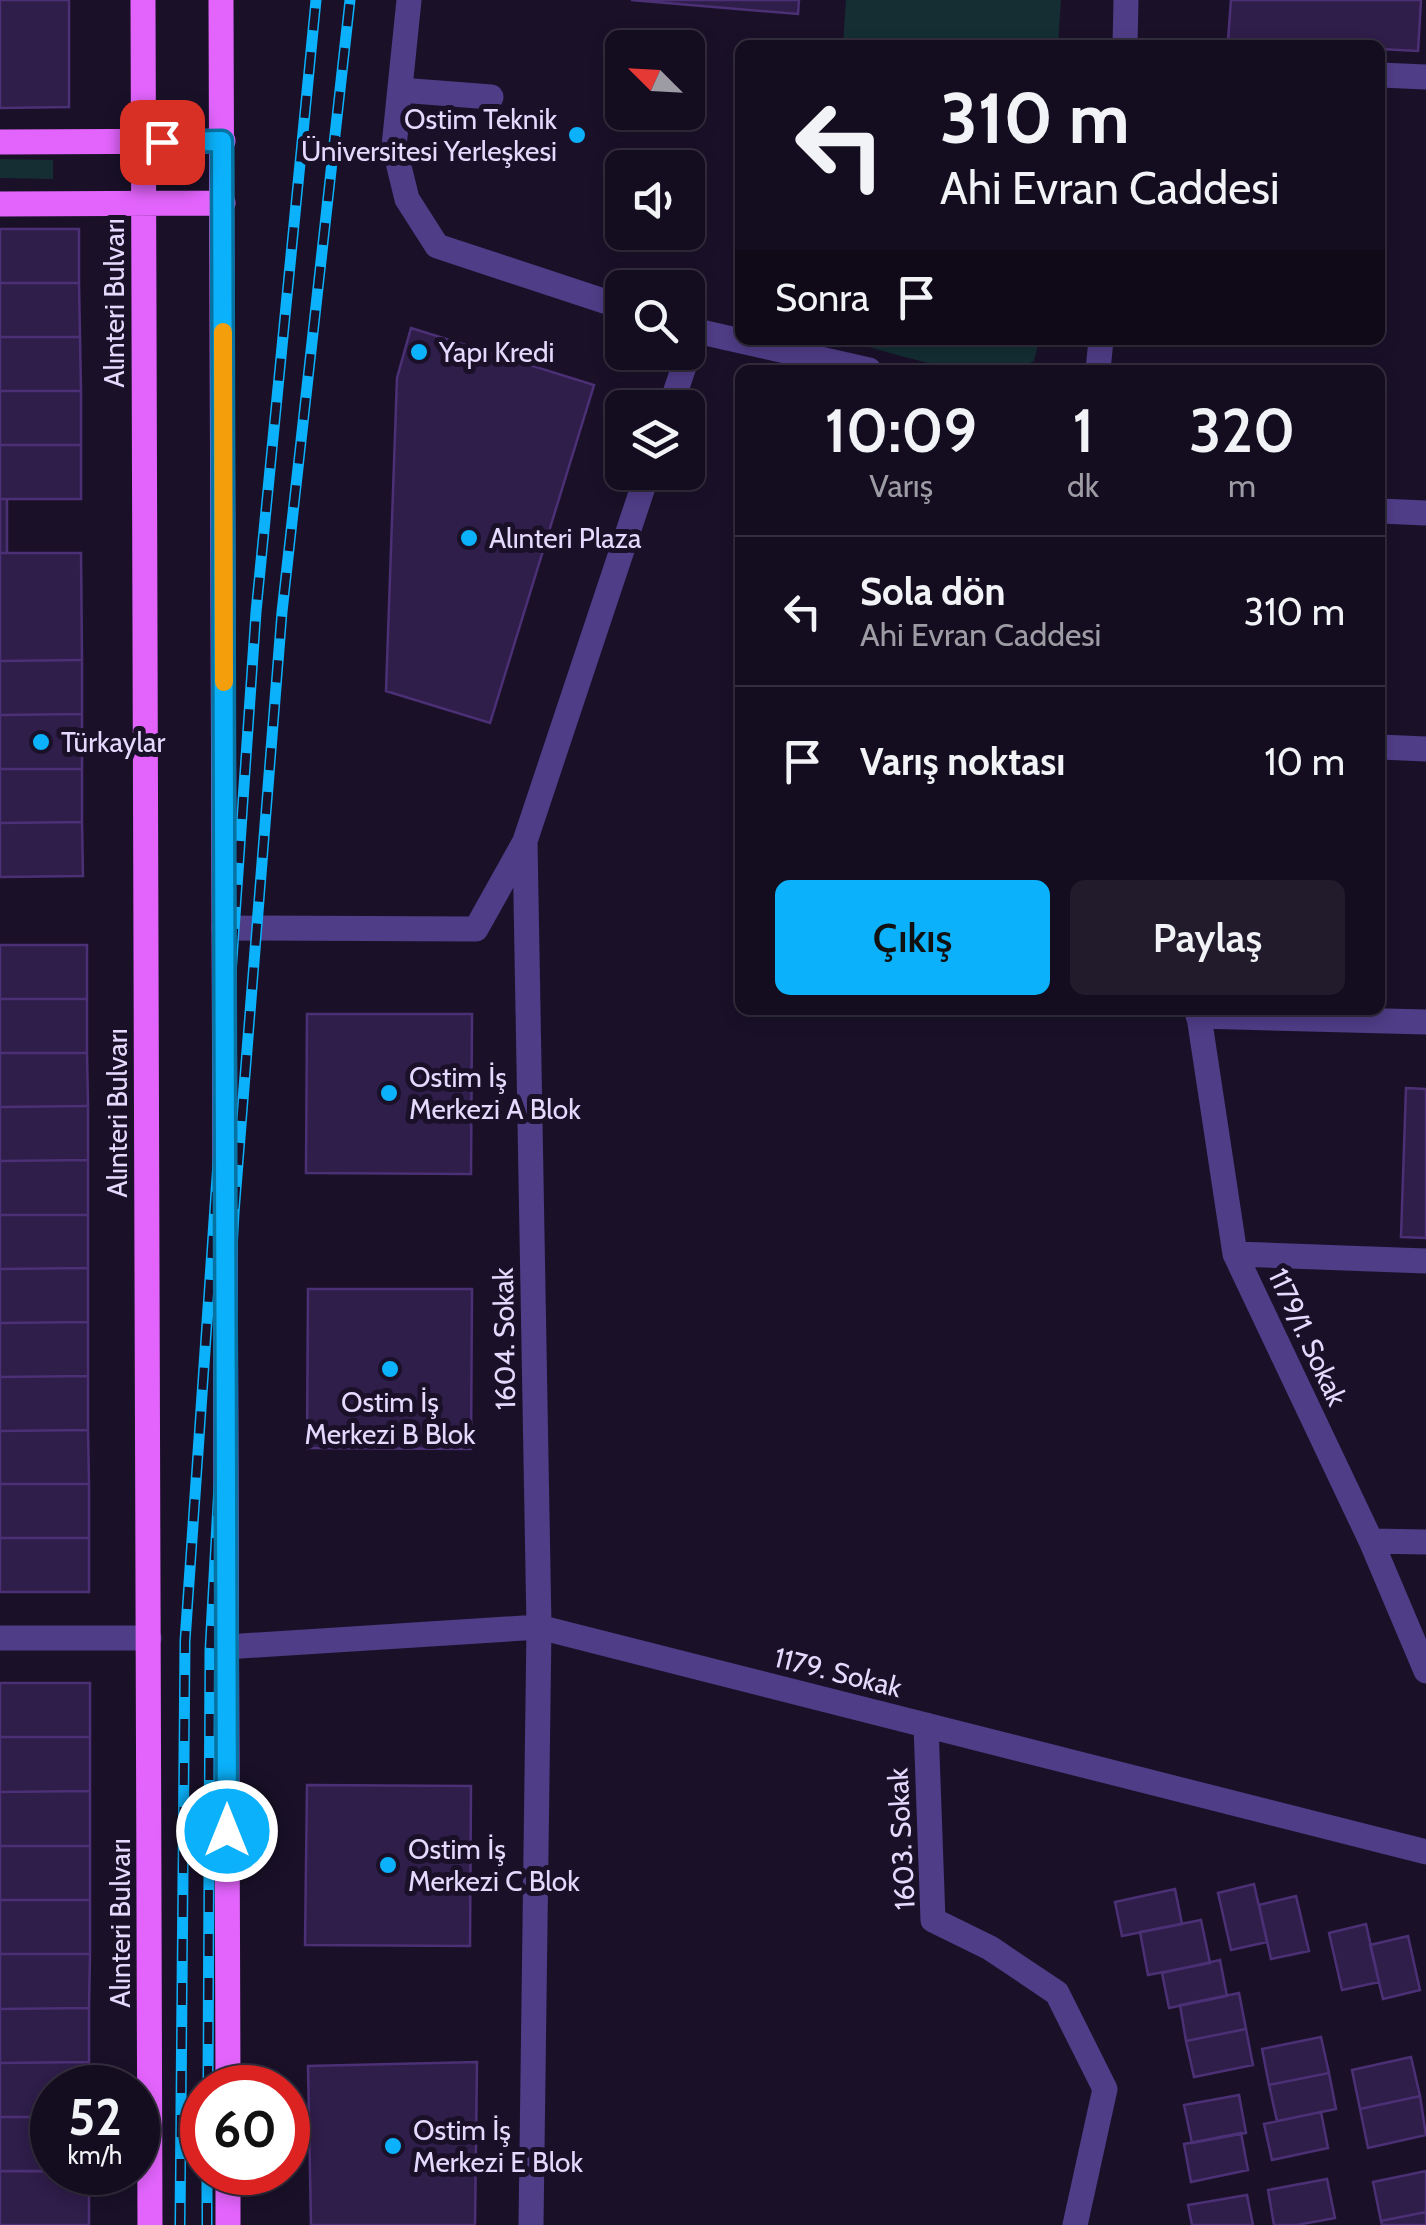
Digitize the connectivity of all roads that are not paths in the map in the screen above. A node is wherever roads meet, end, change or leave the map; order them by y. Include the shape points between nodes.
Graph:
1 (143, 0) edge
2 (222, 0) edge
3 (409, 0) edge
4 (1126, 0) edge
5 (1124, 40) edge
6 (1385, 75) edge
7 (1426, 77) edge
8 (400, 90) junction
9 (490, 97) dead end
10 (222, 141) junction
11 (0, 142) edge
12 (143, 142) junction
13 (144, 203) junction
14 (223, 203) junction
15 (0, 204) edge
16 (605, 301) edge
17 (705, 333) edge
18 (735, 340) edge
19 (758, 345) edge
20 (847, 365) edge
21 (642, 490) edge
22 (1385, 511) edge
23 (1426, 513) edge
24 (1385, 747) edge
25 (1426, 749) edge
26 (525, 841) junction
27 (224, 928) junction
28 (1198, 1015) edge
29 (1249, 1015) edge
30 (1426, 1022) edge
31 (1236, 1254) junction
32 (1426, 1261) edge
33 (1371, 1541) junction
34 (1426, 1542) edge
35 (540, 1627) junction
36 (0, 1638) edge
37 (149, 1638) junction
38 (226, 1647) junction
39 (1426, 1671) edge
40 (926, 1726) junction
41 (1426, 1852) edge
42 (228, 2065) edge
43 (228, 2195) edge
44 (150, 2225) edge
45 (228, 2225) edge
46 (531, 2225) edge
47 (1074, 2225) edge

1 - 12 main road, Alınteri Bulvarı
2 - 10 main road
3 - 8 street
4 - 5 street
6 - 7 street
8 - 9 street
8 - 16 street via 394,146 407,200 437,246
10 - 12 main road
10 - 14 main road
11 - 12 main road
12 - 13 main road, Alınteri Bulvarı
13 - 14 main road
13 - 15 main road
13 - 37 main road, Alınteri Bulvarı
14 - 27 main road
17 - 18 street
19 - 20 street
21 - 26 street, 1604. Sokak
22 - 23 street
24 - 25 street
26 - 27 street via 476,929
26 - 35 street, 1604. Sokak
27 - 38 main road
28 - 31 street, 1179/1. Sokak
29 - 30 street
31 - 32 street
31 - 33 street, 1179/1. Sokak
33 - 34 street
33 - 39 street, 1179/1. Sokak
35 - 38 street, 1179. Sokak
35 - 40 street, 1179. Sokak
35 - 46 street, 1604. Sokak
36 - 37 street
37 - 44 main road, Alınteri Bulvarı
38 - 42 main road
40 - 41 street, 1179. Sokak
40 - 47 street, 1603. Sokak via 933,1920 990,1948 1056,1993 1105,2089
43 - 45 main road

